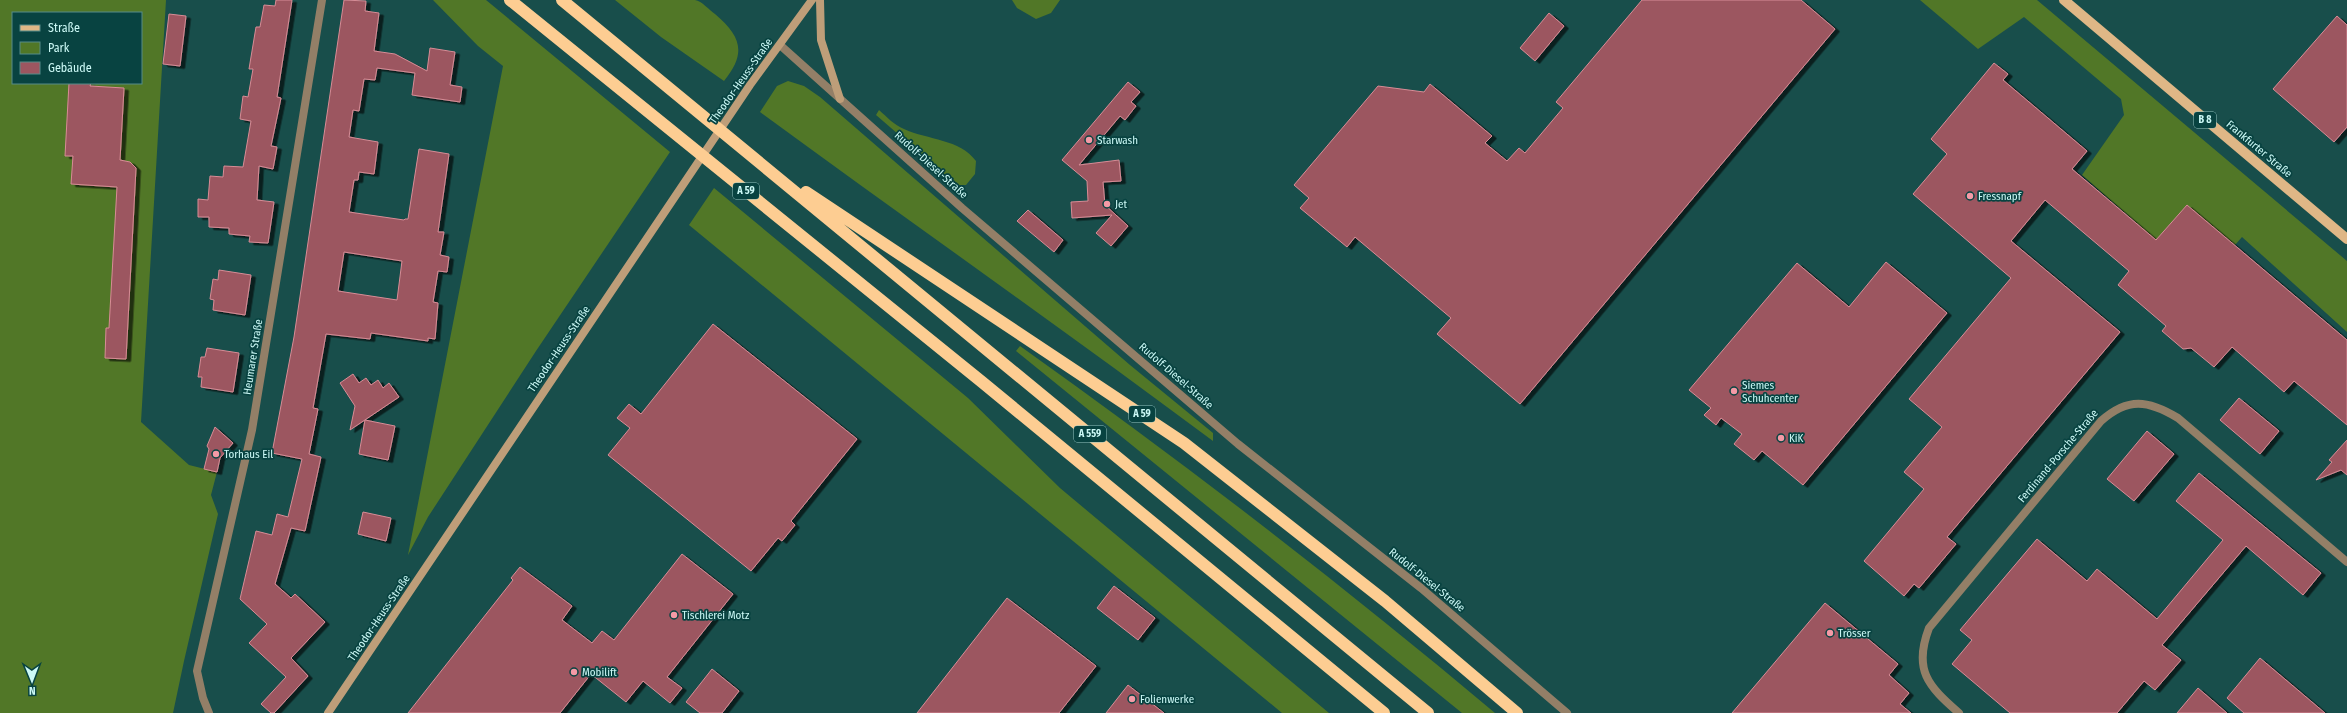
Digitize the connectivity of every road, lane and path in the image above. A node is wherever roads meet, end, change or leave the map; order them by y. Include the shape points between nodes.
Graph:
1 (322, 0) edge
2 (510, 0) edge
3 (562, 0) edge
4 (812, 0) edge
5 (820, 0) edge
6 (2064, 0) edge
7 (780, 45) junction
8 (840, 99) junction
9 (751, 156) junction
10 (2347, 239) edge
11 (2347, 562) edge
12 (209, 713) edge
13 (328, 713) edge
14 (1384, 713) edge
15 (1428, 713) edge
16 (1517, 713) edge
17 (1567, 713) edge
18 (1959, 713) edge

1 - 12 street, Heumarer Straße via 252,430 197,671
2 - 14 highway, A 59 via 976,377
3 - 9 highway, A 59
4 - 7 main road, Theodor-Heuss-Straße
5 - 8 main road via 821,40
6 - 10 main road, Frankfurter Straße / B 8
7 - 8 street, Rudolf-Diesel-Straße
7 - 13 main road, Theodor-Heuss-Straße via 750,85
8 - 17 street, Rudolf-Diesel-Straße via 962,208 1238,444 1421,588
9 - 15 highway, A 559
9 - 16 highway, A 59 via 1184,443 1385,601
11 - 18 street, Ferdinand-Porsche-Straße via 2178,418 2149,404 2133,404 2115,409 2101,421 1929,628 1922,646 1923,667 1932,687

